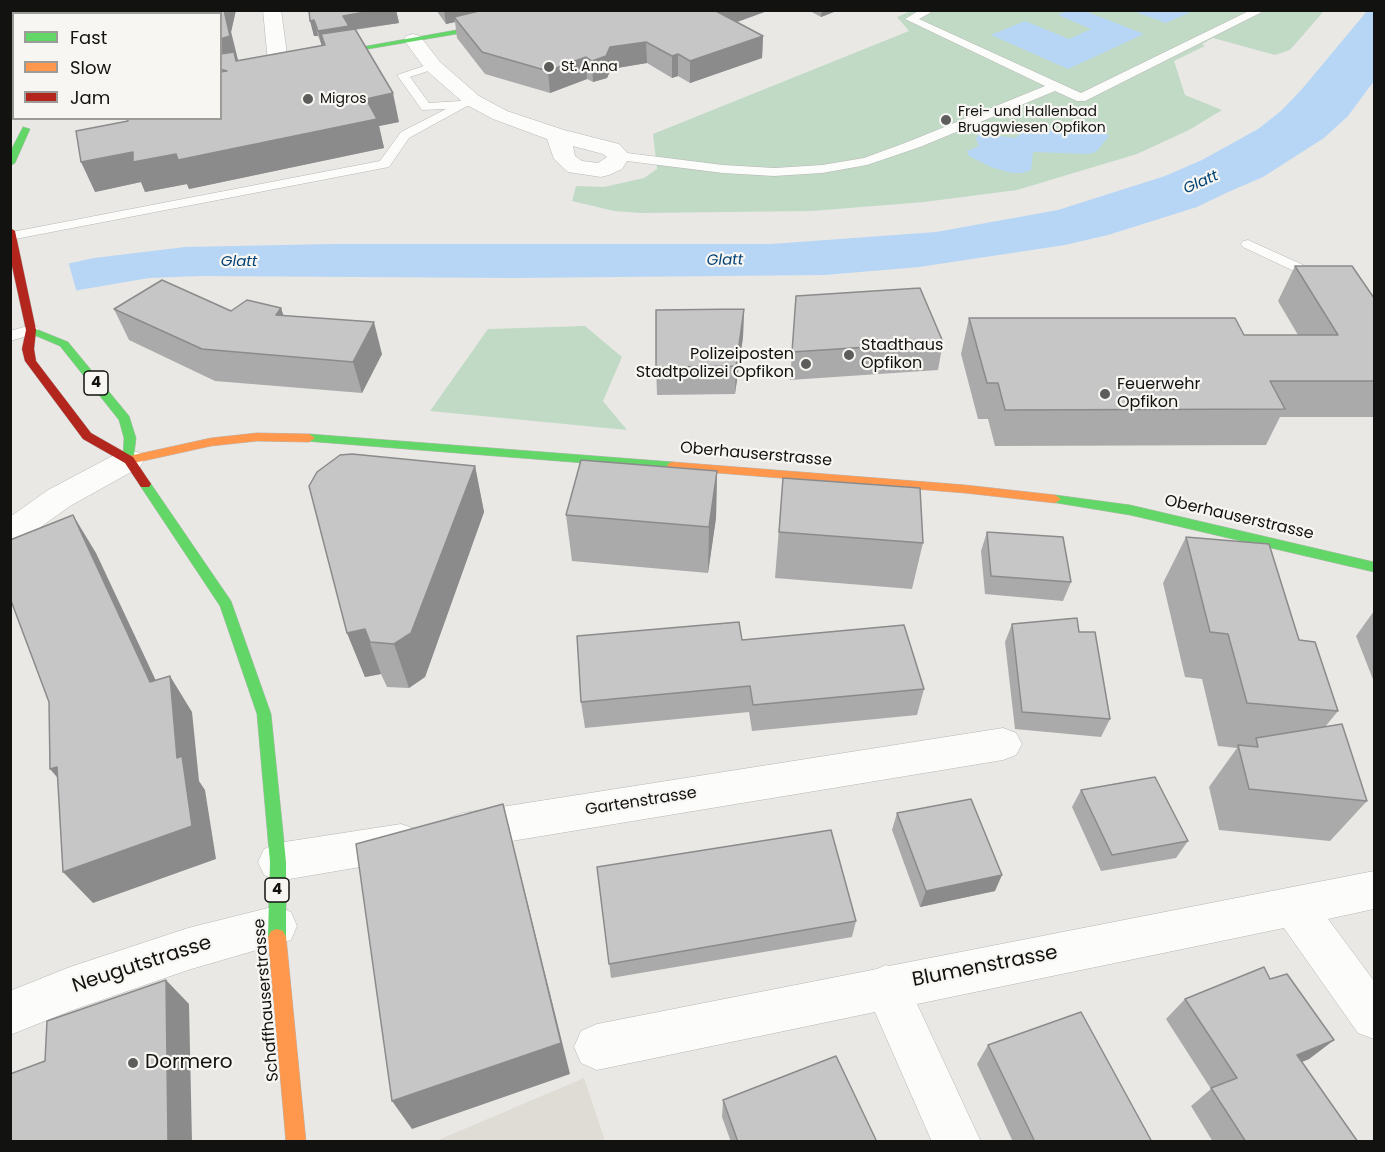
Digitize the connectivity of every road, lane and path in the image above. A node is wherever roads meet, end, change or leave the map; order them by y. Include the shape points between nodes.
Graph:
1 (272, 10) edge
2 (549, 10) edge
3 (930, 10) edge
4 (1262, 10) edge
5 (413, 40) junction
6 (312, 57) edge
7 (276, 62) edge
8 (433, 66) junction
9 (1056, 86) junction
10 (468, 102) junction
11 (10, 135) edge
12 (619, 156) joint
13 (10, 163) edge
14 (11, 233) edge
15 (1248, 244) dead end
16 (1332, 284) edge
17 (30, 326) junction
18 (10, 336) edge
19 (129, 460) junction
20 (10, 533) edge
21 (1374, 567) edge
22 (1003, 744) dead end
23 (278, 862) junction
24 (1374, 890) edge
25 (1292, 905) junction
26 (276, 926) junction
27 (886, 987) junction
28 (10, 1013) edge
29 (1374, 1017) edge
30 (597, 1047) dead end
31 (296, 1142) edge
32 (957, 1142) edge

1 - 7 street
2 - 5 main road
3 - 9 lane via 910,19
4 - 9 lane via 1081,98
5 - 6 main road
5 - 8 street
8 - 10 street
8 - 10 lane via 403,75 426,107
9 - 12 lane via 915,144 867,161 822,170 723,169
10 - 12 street via 556,135 566,159 576,167 601,170 614,164
10 - 14 lane via 405,135 384,164 148,216
11 - 13 main road via 31,126
14 - 17 main road, Schaffhauserstrasse / 4
15 - 16 lane
17 - 18 lane
17 - 19 main road, 4 via 64,344 125,419 130,438
17 - 19 main road, Schaffhauserstrasse / 4 via 31,361 87,436
19 - 20 street via 59,498
19 - 21 main road, Oberhauserstrasse via 211,442 303,437 953,488 1130,510
19 - 23 main road, Schaffhauserstrasse / 4 via 226,605 264,714
22 - 23 street, Gartenstrasse
23 - 26 main road, Schaffhauserstrasse / 4
24 - 25 street, Blumenstrasse
25 - 27 street, Blumenstrasse
25 - 29 street
26 - 28 street, Neugutstrasse via 198,945 70,988
26 - 31 main road, Schaffhauserstrasse / 4
27 - 30 street, Blumenstrasse
27 - 32 street

